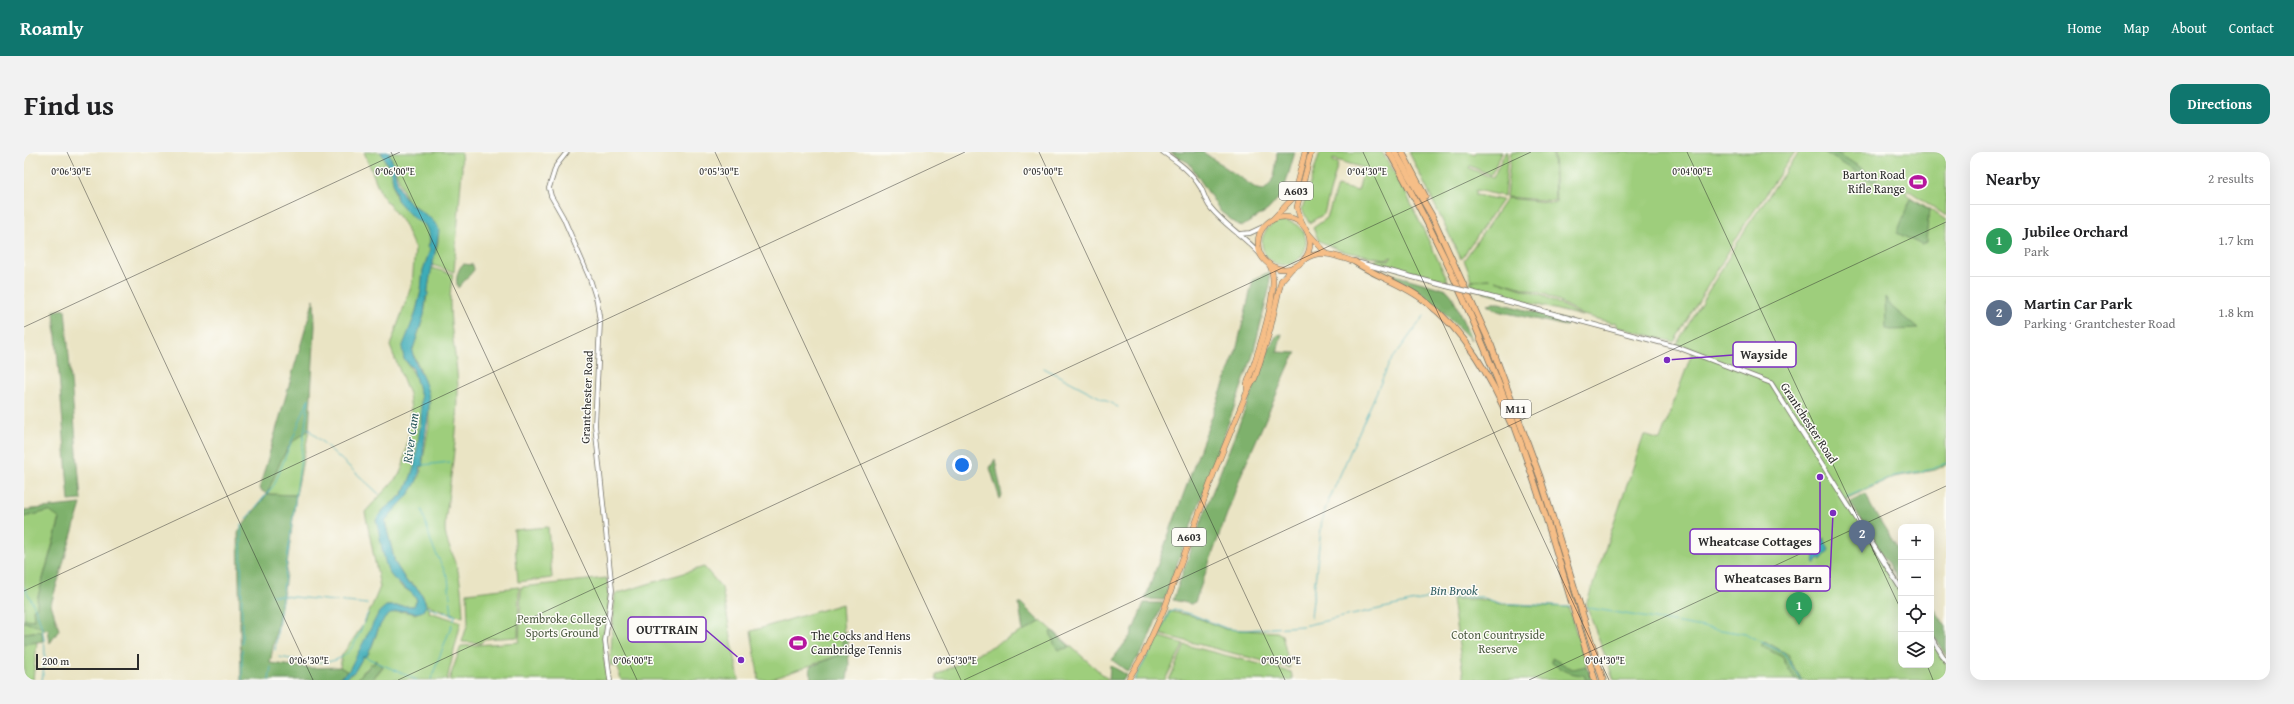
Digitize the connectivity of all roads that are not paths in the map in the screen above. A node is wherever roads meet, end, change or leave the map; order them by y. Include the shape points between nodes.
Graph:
1 (567, 152) edge
2 (1163, 152) edge
3 (1305, 152) edge
4 (1311, 152) edge
5 (1389, 152) edge
6 (1396, 152) edge
7 (1402, 152) edge
8 (1432, 216) junction
9 (1270, 222) junction
10 (1302, 225) junction
11 (1265, 226) junction
12 (1307, 232) junction
13 (1239, 234) junction
14 (1326, 253) junction
15 (1260, 254) junction
16 (1303, 261) junction
17 (1355, 262) junction
18 (1268, 264) junction
19 (1293, 267) junction
20 (1247, 392) junction
21 (1531, 470) junction
22 (1898, 584) edge
23 (1934, 642) edge
24 (1946, 661) edge
25 (610, 680) edge
26 (1128, 680) edge
27 (1595, 680) edge
28 (1603, 680) edge

1 - 25 street, Grantchester Road via 556,166 549,188 590,279 600,323 595,425 612,590 605,641
2 - 13 street via 1185,166 1194,177 1209,206
3 - 9 main road, A603 via 1293,198
4 - 10 main road, A603 via 1297,207
5 - 21 highway, M11 via 1438,245 1512,415
6 - 8 highway, M11
7 - 8 highway
8 - 28 highway, M11 via 1491,345 1521,424
9 - 10 main road via 1287,218
9 - 11 main road
10 - 12 main road
11 - 13 street via 1250,234
11 - 15 main road via 1258,240
12 - 14 main road
12 - 16 main road via 1309,248
13 - 15 street
14 - 16 main road via 1311,256
14 - 17 main road
15 - 18 main road
16 - 19 main road
17 - 21 highway via 1424,300 1459,334 1487,373
17 - 22 street, Grantchester Road, bridge via 1677,347 1771,383
18 - 19 main road via 1280,269
18 - 20 main road, A603 via 1274,275 1274,283
19 - 20 main road, A603 via 1280,281 1265,349 1252,386
20 - 26 main road, A603 via 1154,633
21 - 27 highway, M11
23 - 24 street

